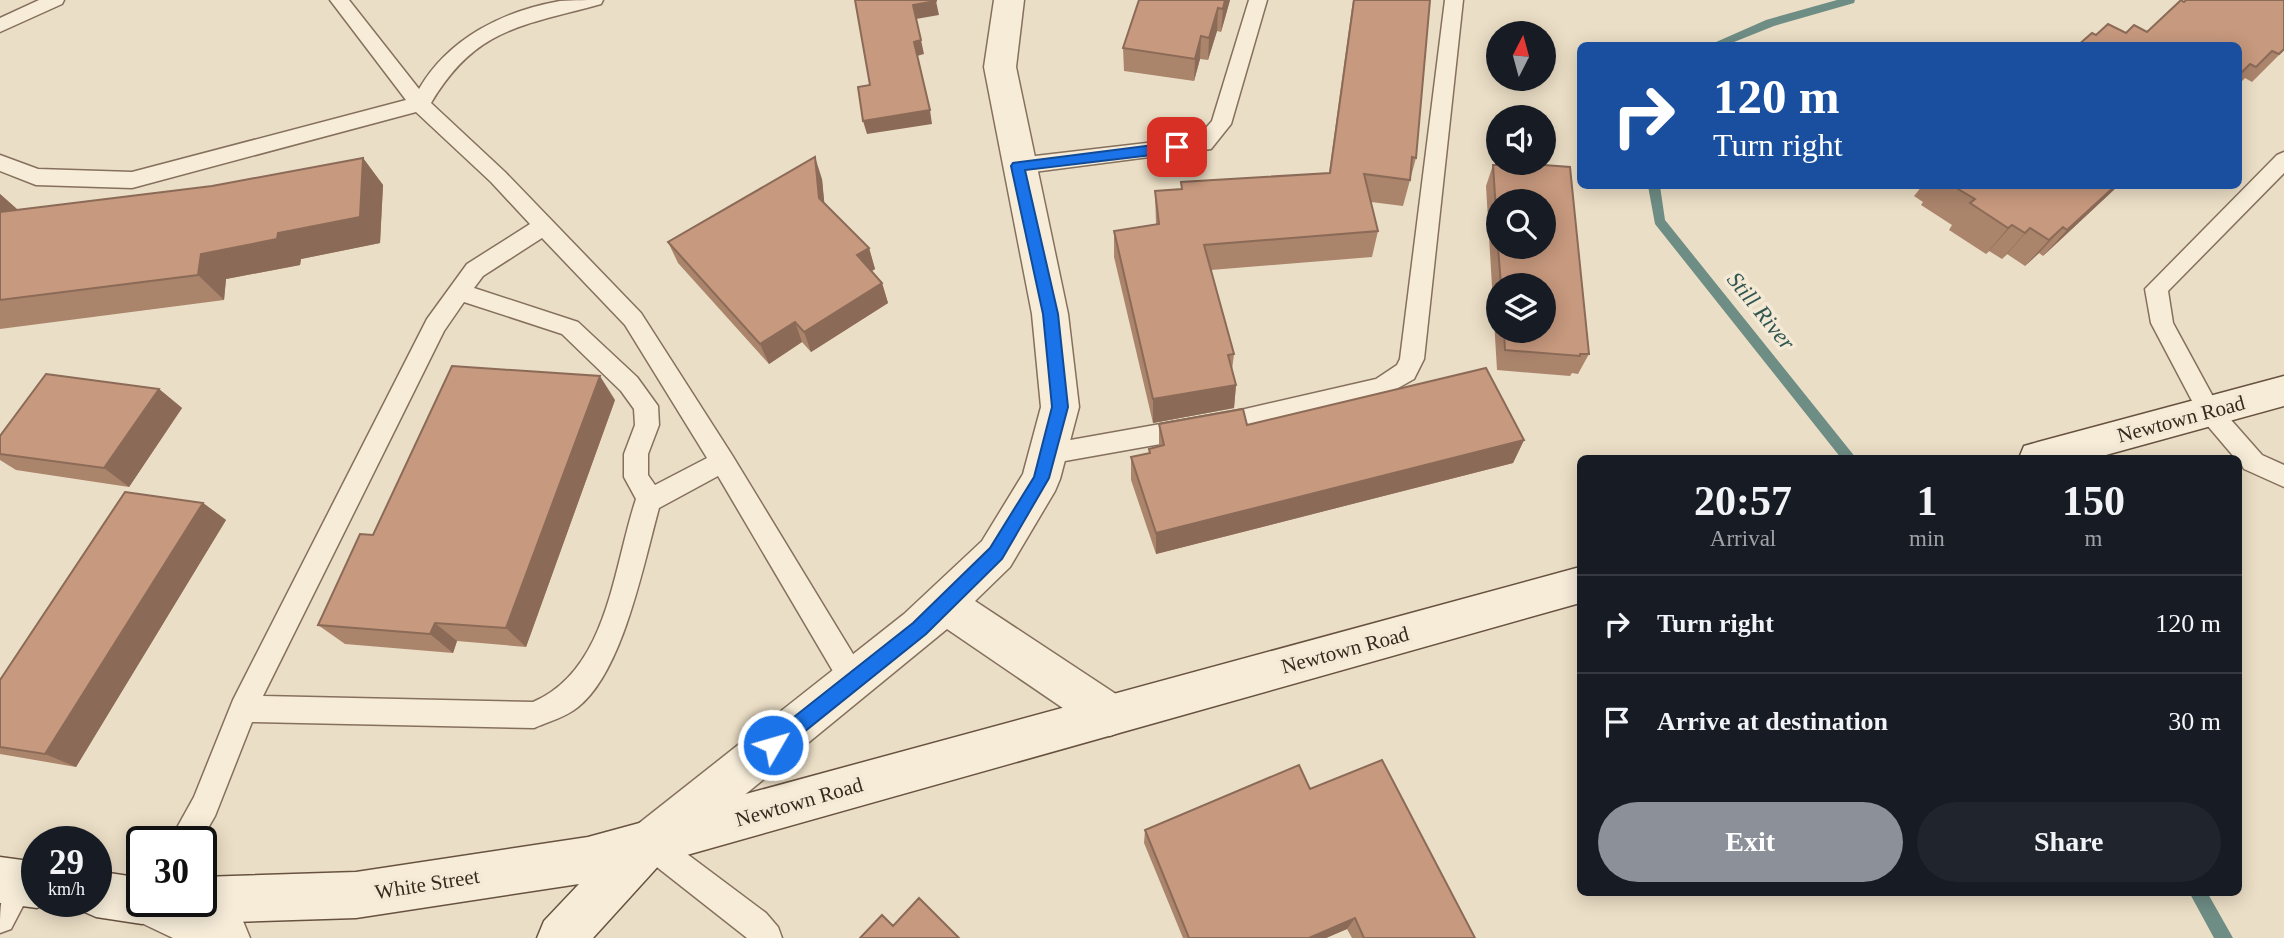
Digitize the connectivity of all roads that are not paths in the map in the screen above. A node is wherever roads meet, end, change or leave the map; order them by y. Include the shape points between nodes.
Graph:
1 (55, 0) edge
2 (339, 0) edge
3 (594, 0) edge
4 (1009, 0) edge
5 (1258, 0) edge
6 (1454, 0) edge
7 (0, 26) edge
8 (420, 104) junction
9 (2284, 160) edge
10 (0, 163) edge
11 (1018, 166) junction
12 (544, 226) junction
13 (459, 292) junction
14 (2284, 391) edge
15 (2209, 411) junction
16 (1048, 454) junction
17 (2049, 455) edge
18 (723, 462) junction
19 (2284, 476) edge
20 (650, 500) junction
21 (1577, 586) edge
22 (944, 604) junction
23 (854, 681) junction
24 (243, 709) junction
25 (1110, 715) junction
26 (193, 826) edge
27 (649, 844) junction
28 (186, 917) edge
29 (212, 927) edge
30 (561, 938) edge
31 (767, 938) edge

1 - 7 lane
2 - 8 lane
3 - 8 lane via 561,6 490,31 447,64
4 - 11 main road via 1000,67
5 - 11 lane via 1221,124 1204,144
6 - 16 lane via 1412,359 1406,372 1381,387 1245,419
8 - 10 lane via 132,180 36,177
8 - 12 lane
9 - 15 lane via 2156,289 2162,323
11 - 16 main road via 1051,314 1060,407
12 - 13 lane via 475,270
12 - 18 lane via 633,319
13 - 20 lane via 570,328 629,384 646,406 647,425 636,454 636,477
13 - 24 lane via 435,325
14 - 15 main road, Newtown Road
15 - 17 main road, Newtown Road
15 - 19 lane via 2253,462
16 - 22 main road via 1041,478 996,554
18 - 20 lane
18 - 23 lane
20 - 24 lane via 603,652 570,697 534,715
21 - 25 main road, Newtown Road
22 - 23 main road
22 - 25 main road
23 - 27 main road
24 - 26 lane
25 - 27 main road, Newtown Road
27 - 29 main road, White Street via 588,860 356,895
27 - 30 main road
27 - 31 lane
28 - 29 main road

